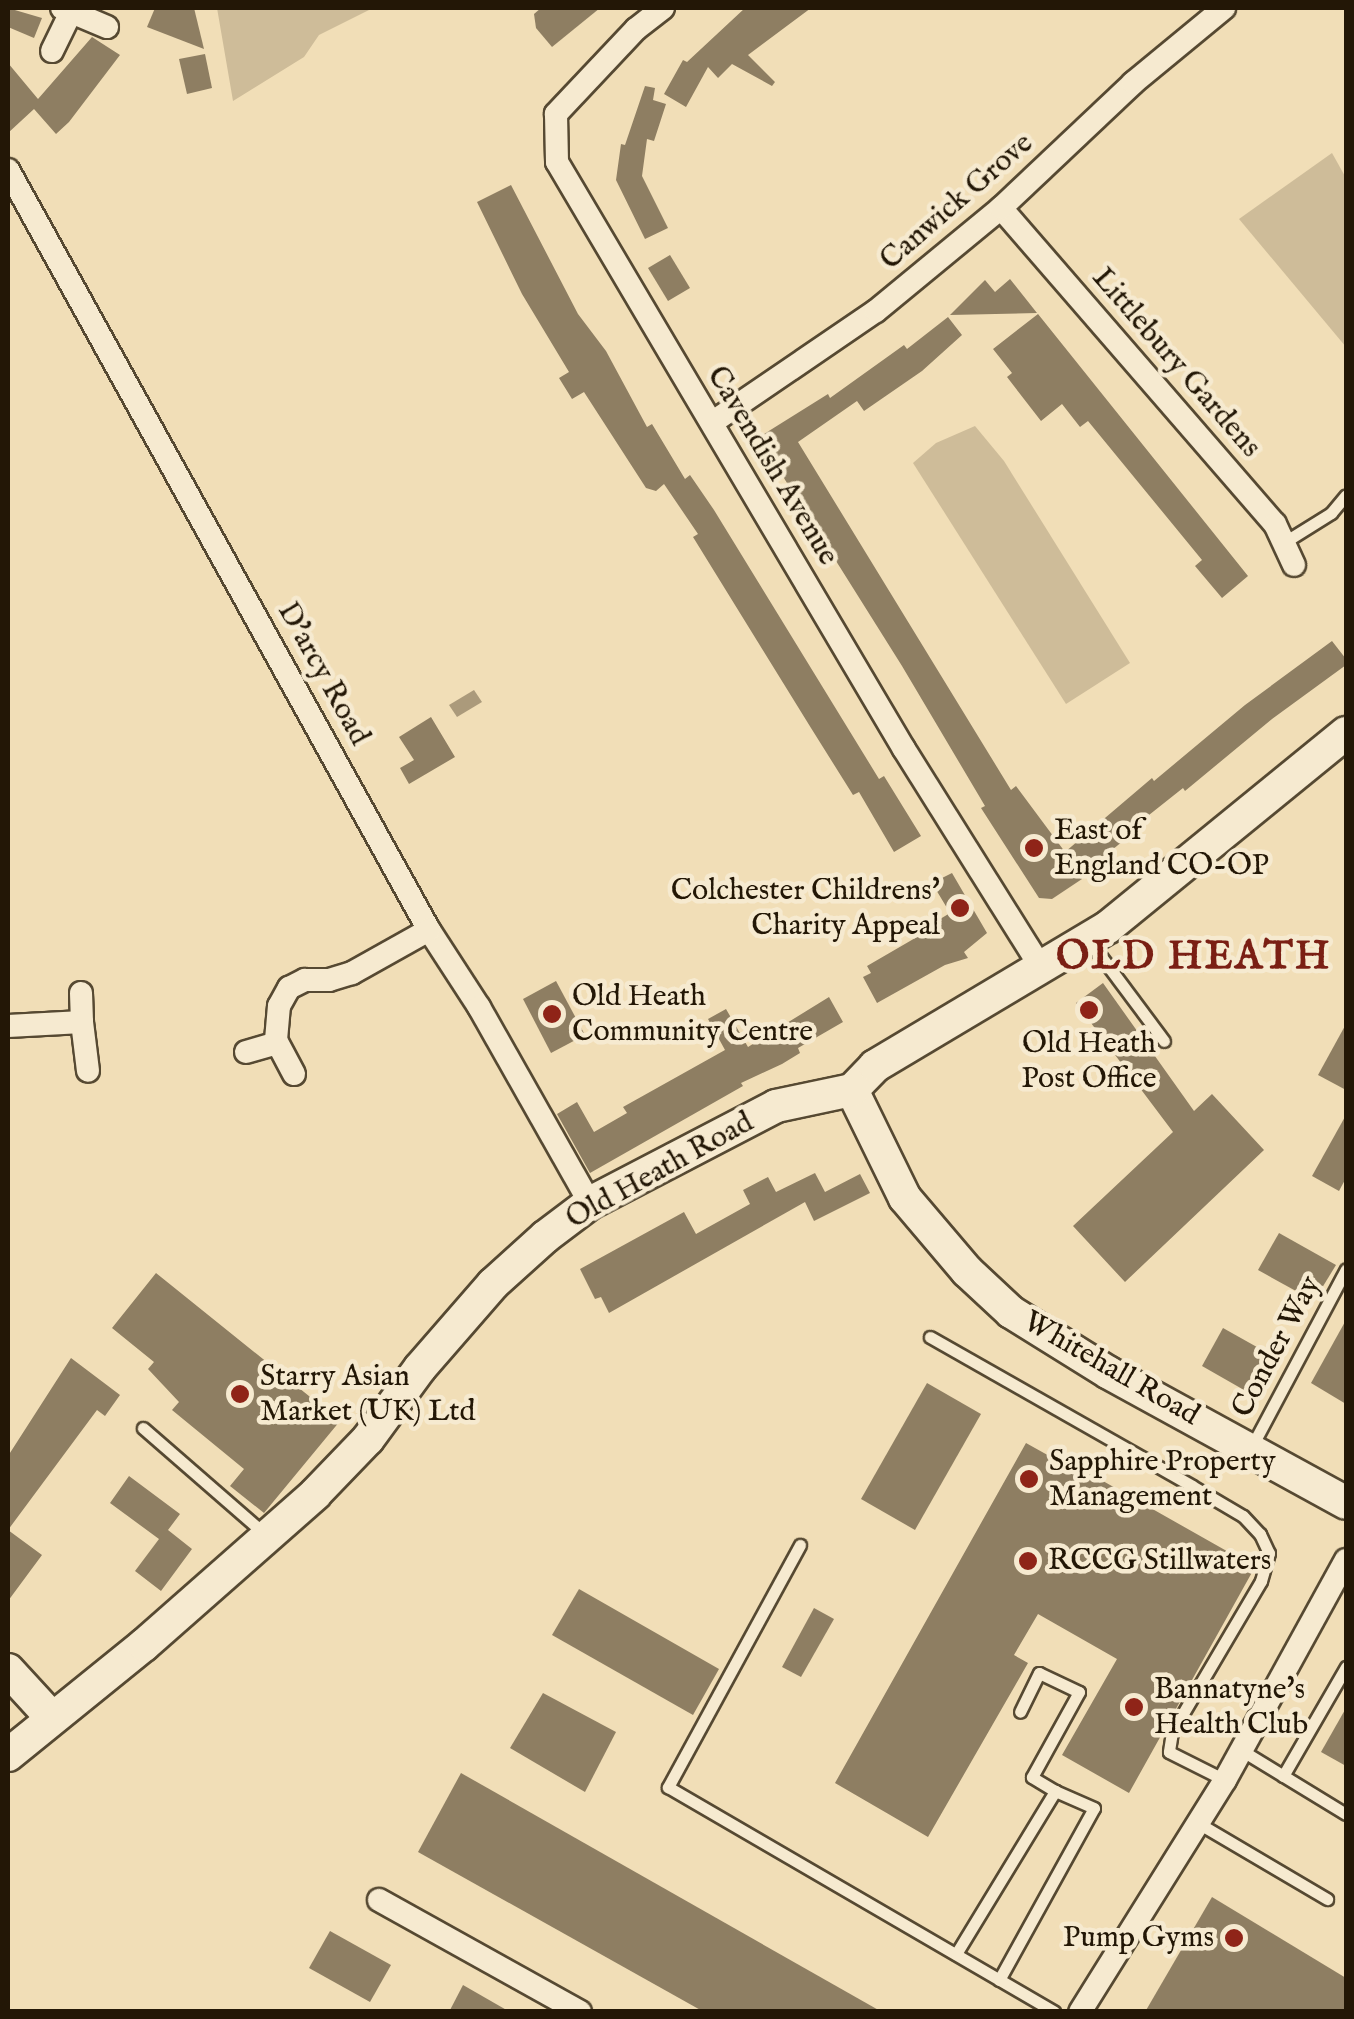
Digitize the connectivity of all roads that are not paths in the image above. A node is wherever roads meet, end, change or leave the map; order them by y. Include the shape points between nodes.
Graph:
1 (663, 8) edge
2 (1224, 8) edge
3 (66, 10) edge
4 (106, 27) dead end
5 (52, 51) dead end
6 (8, 170) edge
7 (1001, 208) junction
8 (713, 422) junction
9 (1346, 494) edge
10 (1283, 544) junction
11 (1294, 565) dead end
12 (1346, 734) edge
13 (429, 930) junction
14 (1088, 940) junction
15 (1042, 970) junction
16 (81, 993) dead end
17 (82, 1022) junction
18 (8, 1026) edge
19 (276, 1040) junction
20 (1164, 1041) dead end
21 (246, 1052) dead end
22 (88, 1071) dead end
23 (294, 1074) dead end
24 (852, 1090) junction
25 (590, 1203) junction
26 (1346, 1269) edge
27 (930, 1336) dead end
28 (143, 1428) dead end
29 (1250, 1448) junction
30 (1346, 1503) edge
31 (269, 1538) junction
32 (800, 1545) dead end
33 (1346, 1560) edge
34 (1346, 1667) edge
35 (8, 1670) edge
36 (1020, 1712) dead end
37 (52, 1718) junction
38 (1241, 1750) junction
39 (8, 1756) edge
40 (1284, 1776) junction
41 (1225, 1780) junction
42 (1054, 1791) junction
43 (1346, 1814) edge
44 (1198, 1823) junction
45 (1327, 1899) dead end
46 (379, 1900) dead end
47 (956, 1954) junction
48 (999, 1980) junction
49 (580, 2012) edge
50 (1054, 2012) edge
51 (1080, 2012) edge

1 - 8 street, Cavendish Avenue via 556,114 557,162
2 - 7 street, Canwick Grove
3 - 4 street
3 - 5 street
6 - 13 street, D'arcy Road
7 - 8 street, Canwick Grove via 876,311
7 - 10 street, Littlebury Gardens via 1276,524
8 - 15 street, Cavendish Avenue
9 - 10 lane via 1331,513
10 - 11 street, Littlebury Gardens
12 - 14 street, Old Heath Road
13 - 19 street via 352,973 289,988
13 - 25 street, D'arcy Road
14 - 15 street, Old Heath Road
14 - 20 lane
15 - 24 street, Old Heath Road via 875,1066
16 - 17 street
17 - 18 street
17 - 22 street
19 - 21 street
19 - 23 street
24 - 25 street, Old Heath Road via 776,1106
24 - 29 street, Whitehall Road via 905,1198 966,1271 1011,1312
25 - 31 street, Old Heath Road via 493,1284 368,1439
26 - 29 lane, Conder Way
27 - 41 lane via 1243,1516 1260,1534 1269,1553 1261,1580 1172,1732 1168,1752
28 - 31 lane
29 - 30 street, Whitehall Road
31 - 37 street, Old Heath Road
32 - 47 lane via 668,1786
33 - 38 street
34 - 40 lane
35 - 37 street
36 - 42 lane via 1039,1673 1079,1692 1032,1777
37 - 39 street, Old Heath Road
38 - 40 lane
38 - 41 street
40 - 43 lane
41 - 44 street
42 - 47 lane
42 - 48 lane via 1094,1808
44 - 45 lane
44 - 51 street
46 - 49 street
47 - 48 lane
48 - 50 lane

